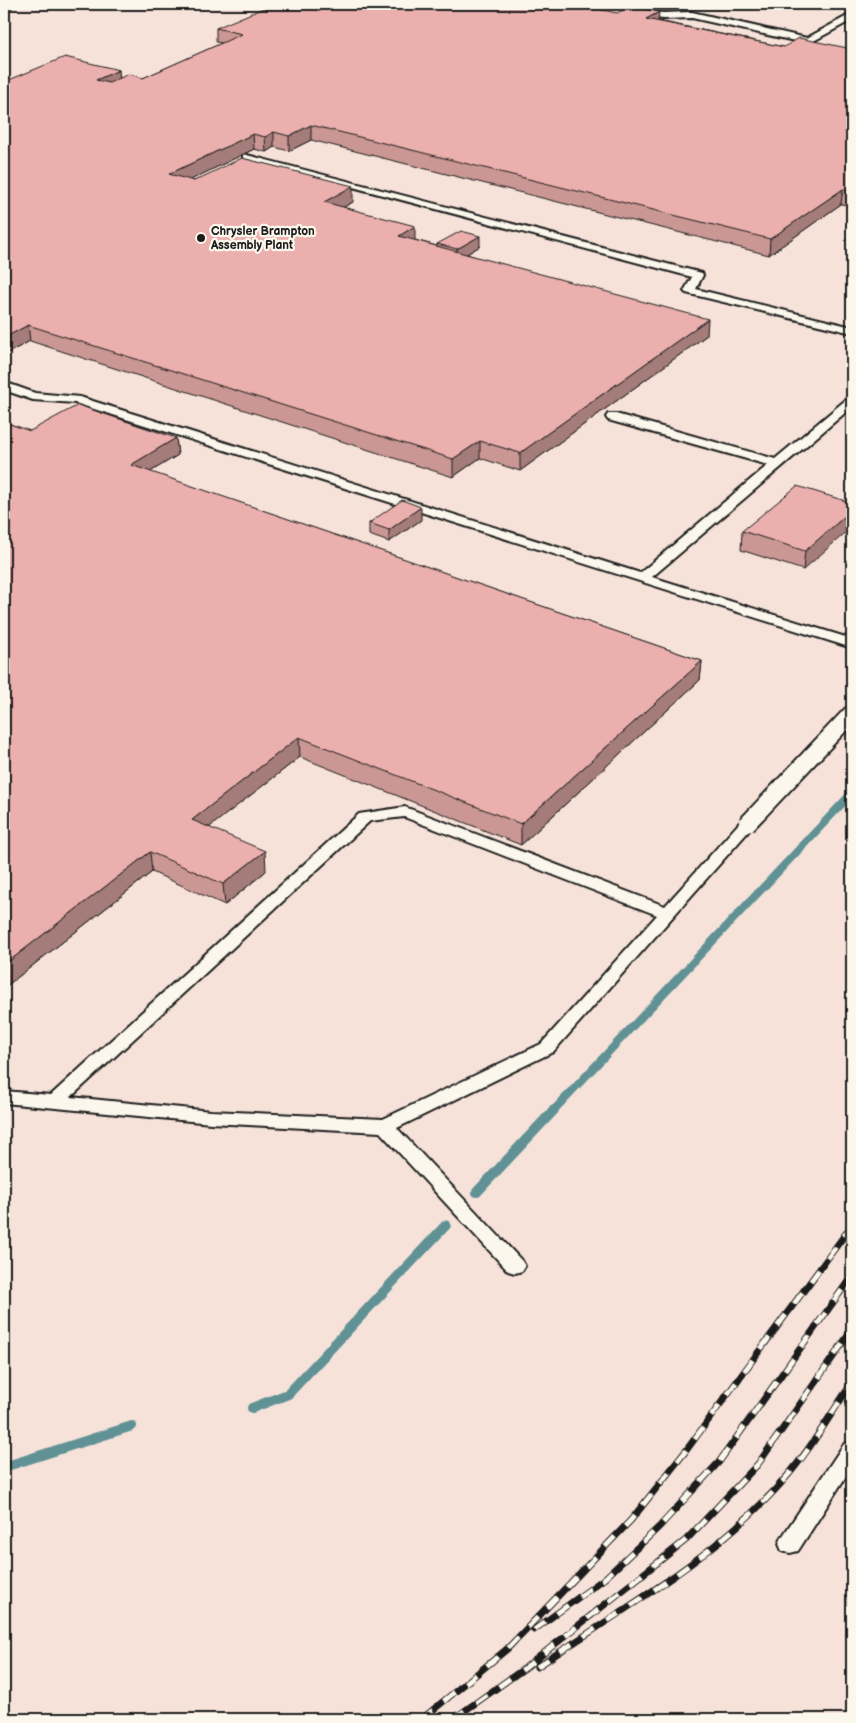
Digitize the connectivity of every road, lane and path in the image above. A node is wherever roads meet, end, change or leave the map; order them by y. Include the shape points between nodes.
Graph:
1 (12, 4) edge
2 (696, 4) edge
3 (847, 4) edge
4 (852, 5) edge
5 (4, 7) edge
6 (632, 12) edge
7 (674, 16) junction
8 (852, 17) edge
9 (246, 156) edge
10 (852, 330) edge
11 (4, 386) edge
12 (852, 401) edge
13 (612, 418) dead end
14 (778, 464) junction
15 (642, 578) junction
16 (852, 644) edge
17 (852, 713) edge
18 (668, 913) junction
19 (4, 1097) edge
20 (55, 1102) junction
21 (385, 1126) junction
22 (515, 1266) dead end
23 (852, 1450) edge
24 (790, 1544) dead end

1 - 5 main road
2 - 7 lane
3 - 4 lane
6 - 7 lane
7 - 8 lane via 692,16 808,41
9 - 10 lane via 698,275 690,290
11 - 15 lane via 33,396 76,400
12 - 14 lane
13 - 14 lane
14 - 15 lane
15 - 16 lane
17 - 18 lane, bridge
18 - 20 lane via 405,812 365,817
18 - 21 lane via 547,1048
19 - 20 lane
20 - 21 lane via 212,1117
21 - 22 lane
23 - 24 lane

